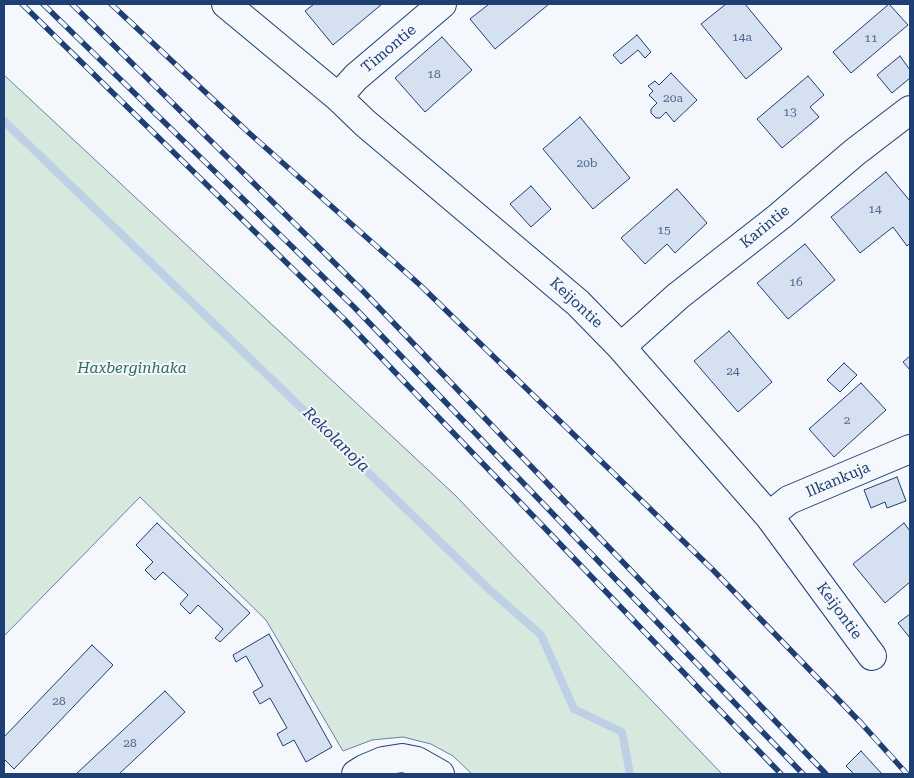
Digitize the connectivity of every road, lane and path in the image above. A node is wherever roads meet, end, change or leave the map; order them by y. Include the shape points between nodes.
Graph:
1 (226, 4) edge
2 (442, 4) edge
3 (338, 97) junction
4 (910, 110) edge
5 (621, 347) junction
6 (910, 449) edge
7 (768, 516) junction
8 (872, 656) dead end
9 (356, 774) edge
10 (440, 774) edge

1 - 3 street, Keijontie
2 - 3 street, Timontie via 356,77
3 - 5 street, Keijontie via 578,303
4 - 5 street, Karintie via 678,296
5 - 7 street, Keijontie
6 - 7 street, Ilkankuja via 789,500
7 - 8 street, Keijontie
9 - 10 street via 383,761 402,758 422,763

